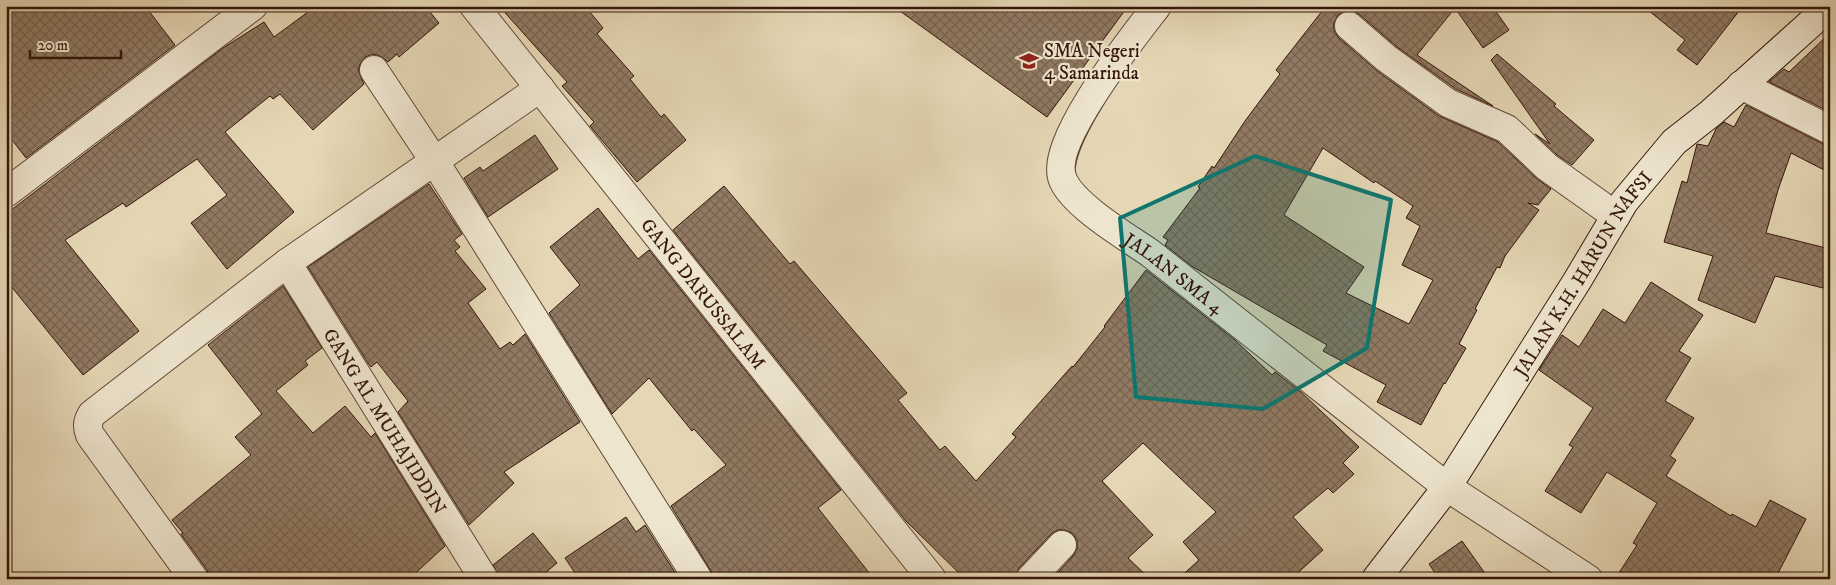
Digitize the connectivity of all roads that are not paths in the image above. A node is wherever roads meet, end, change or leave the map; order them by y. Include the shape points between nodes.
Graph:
1 (254, 6) edge
2 (1157, 6) edge
3 (1830, 6) edge
4 (485, 11) edge
5 (1349, 26) dead end
6 (374, 70) dead end
7 (1742, 85) junction
8 (540, 88) junction
9 (1830, 130) edge
10 (435, 162) junction
11 (6, 193) edge
12 (1620, 209) junction
13 (287, 263) junction
14 (1447, 487) junction
15 (1062, 545) dead end
16 (194, 579) edge
17 (484, 579) edge
18 (698, 579) edge
19 (932, 579) edge
20 (1030, 579) edge
21 (1376, 579) edge
22 (1588, 579) edge

1 - 11 street
2 - 14 street, JALAN SMA 4 via 1118,57 1074,126 1062,156 1063,180 1105,224 1150,253
3 - 7 street, JALAN K.H. HARUN NAFSI
4 - 8 street, GANG DARUSSALAM
5 - 12 street via 1448,104 1507,129 1547,167
6 - 10 street
7 - 9 street
7 - 12 street, JALAN K.H. HARUN NAFSI via 1674,142
8 - 10 street
8 - 19 street, GANG DARUSSALAM
10 - 13 street
10 - 18 street
12 - 14 street, JALAN K.H. HARUN NAFSI
13 - 16 street via 88,420 94,440
13 - 17 street, GANG AL MUHAJIDDIN
14 - 21 street, JALAN K.H. HARUN NAFSI
14 - 22 street, JALAN SMA 4
15 - 20 street

